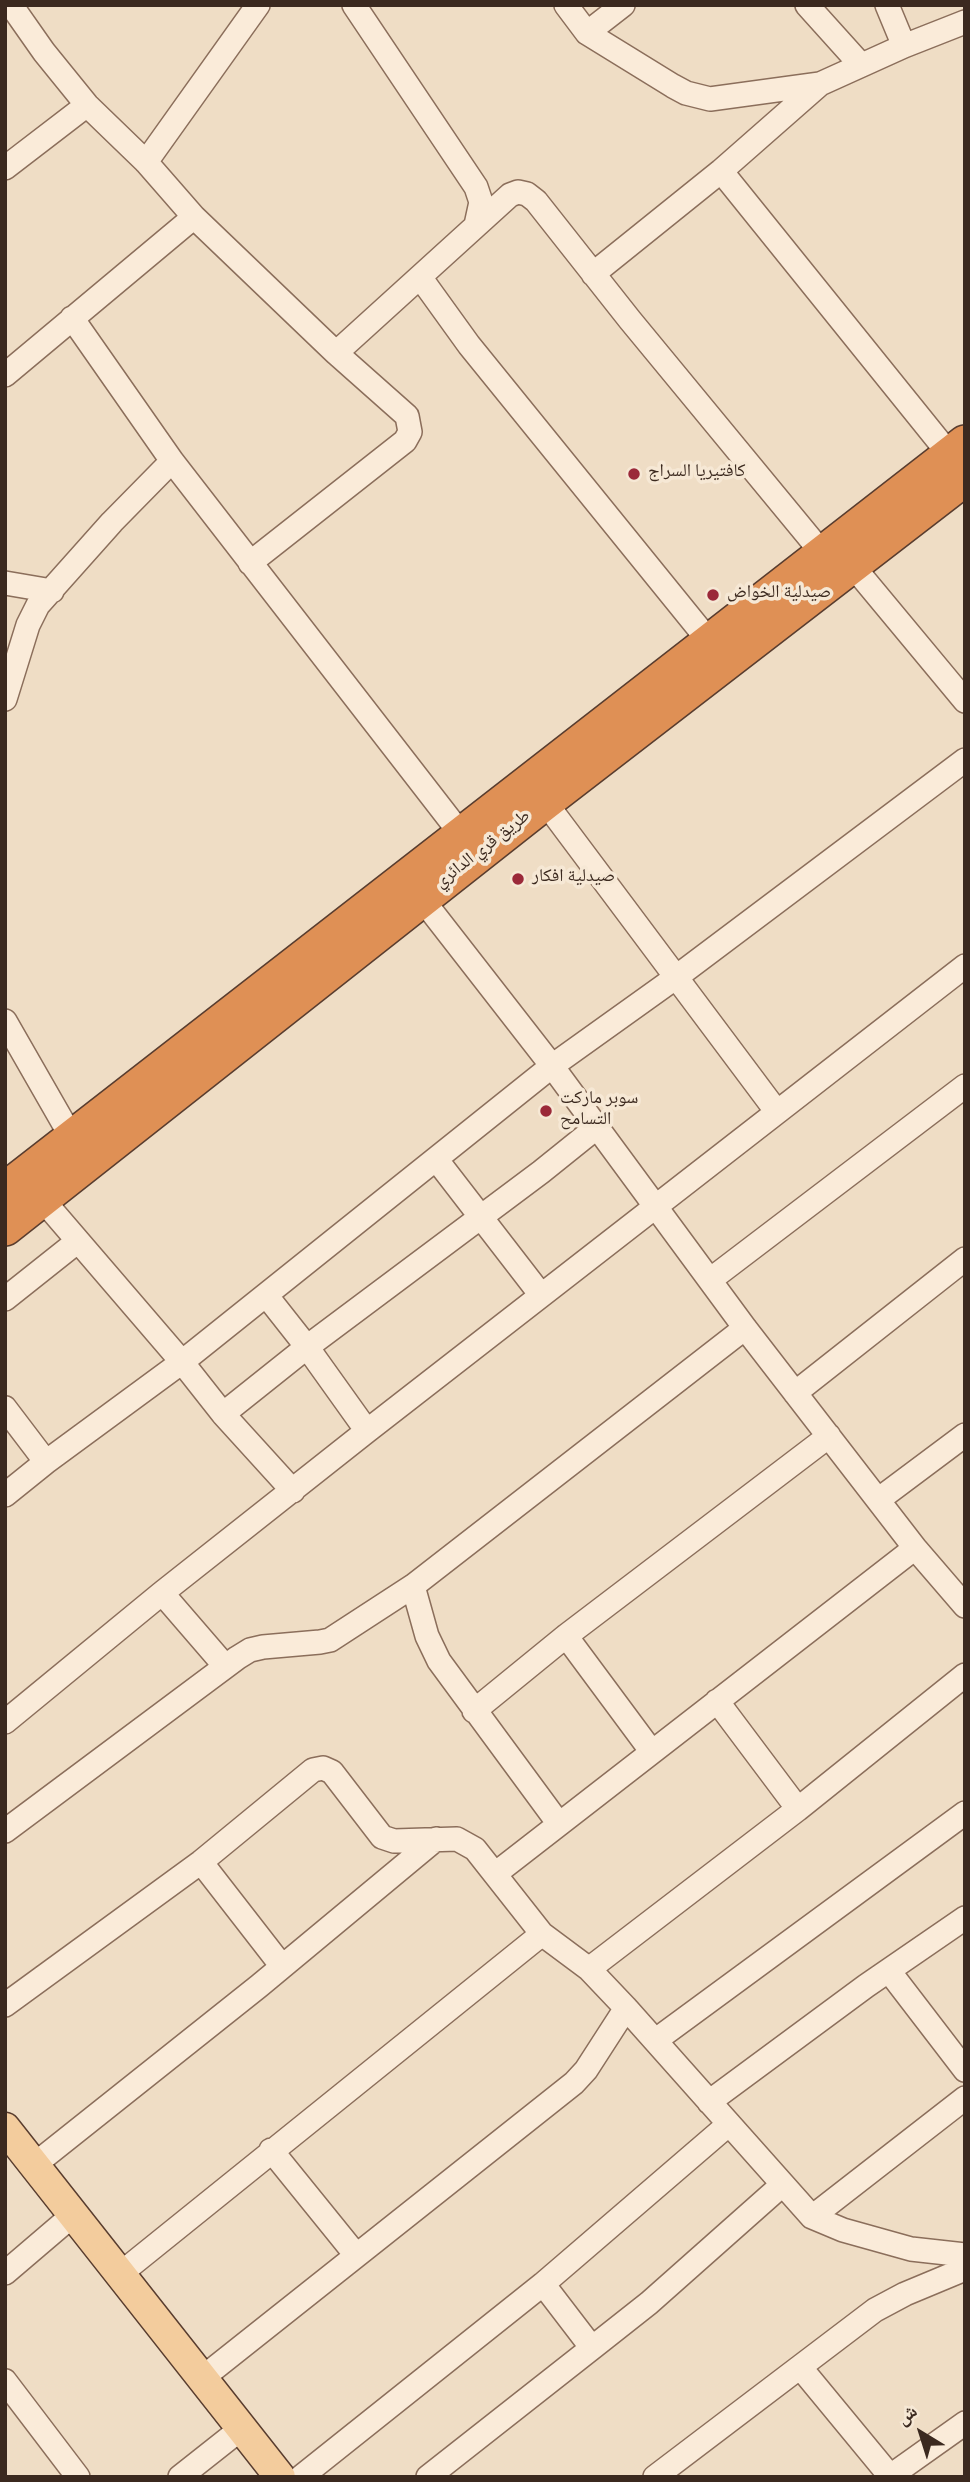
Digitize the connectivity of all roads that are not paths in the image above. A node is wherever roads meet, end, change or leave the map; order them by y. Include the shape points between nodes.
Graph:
1 (11, 5) edge
2 (258, 5) edge
3 (354, 5) edge
4 (566, 5) edge
5 (623, 5) edge
6 (807, 5) edge
7 (887, 5) edge
8 (965, 22) edge
9 (587, 33) junction
10 (904, 46) junction
11 (861, 65) junction
12 (820, 83) junction
13 (87, 105) junction
14 (146, 162) junction
15 (5, 168) edge
16 (721, 171) junction
17 (194, 216) junction
18 (476, 225) junction
19 (593, 274) junction
20 (420, 277) junction
21 (72, 318) junction
22 (336, 353) junction
23 (5, 375) edge
24 (960, 459) edge
25 (172, 461) junction
26 (837, 559) junction
27 (250, 563) junction
28 (5, 583) edge
29 (52, 591) junction
30 (709, 641) junction
31 (5, 699) edge
32 (965, 701) edge
33 (965, 760) edge
34 (545, 802) junction
35 (461, 834) junction
36 (414, 889) junction
37 (965, 966) edge
38 (676, 978) junction
39 (5, 1021) edge
40 (552, 1066) junction
41 (965, 1086) edge
42 (778, 1112) junction
43 (597, 1127) junction
44 (72, 1138) junction
45 (436, 1159) junction
46 (5, 1190) edge
47 (42, 1199) junction
48 (656, 1206) junction
49 (481, 1216) junction
50 (5, 1228) edge
51 (78, 1241) junction
52 (965, 1259) edge
53 (710, 1280) junction
54 (541, 1295) junction
55 (266, 1296) junction
56 (5, 1299) edge
57 (745, 1328) junction
58 (307, 1347) junction
59 (182, 1362) junction
60 (795, 1393) junction
61 (5, 1408) edge
62 (223, 1414) junction
63 (367, 1431) junction
64 (965, 1435) edge
65 (829, 1436) junction
66 (46, 1462) junction
67 (293, 1491) junction
68 (5, 1495) edge
69 (878, 1500) junction
70 (915, 1548) junction
71 (413, 1586) junction
72 (162, 1593) junction
73 (965, 1606) edge
74 (566, 1636) junction
75 (225, 1666) junction
76 (965, 1675) edge
77 (717, 1701) junction
78 (474, 1711) junction
79 (5, 1722) edge
80 (652, 1752) junction
81 (799, 1809) junction
82 (965, 1813) edge
83 (559, 1824) junction
84 (5, 1831) edge
85 (436, 1839) junction
86 (201, 1862) junction
87 (495, 1874) junction
88 (965, 1918) edge
89 (541, 1934) junction
90 (281, 1965) junction
91 (589, 1969) junction
92 (889, 1971) junction
93 (5, 2005) edge
94 (626, 2008) junction
95 (656, 2040) junction
96 (965, 2070) edge
97 (965, 2098) edge
98 (709, 2102) junction
99 (729, 2124) junction
100 (5, 2128) edge
101 (271, 2150) junction
102 (34, 2165) junction
103 (782, 2185) junction
104 (73, 2215) junction
105 (811, 2217) junction
106 (356, 2255) junction
107 (965, 2255) edge
108 (965, 2269) edge
109 (5, 2273) edge
110 (120, 2274) junction
111 (543, 2284) junction
112 (592, 2348) junction
113 (800, 2367) junction
114 (201, 2379) junction
115 (5, 2381) edge
116 (965, 2423) edge
117 (242, 2428) junction
118 (890, 2476) edge
119 (78, 2477) edge
120 (180, 2477) edge
121 (280, 2477) edge
122 (301, 2477) edge
123 (428, 2477) edge
124 (655, 2477) edge

1 - 13 street
2 - 14 street
3 - 18 street via 476,187 481,202
4 - 9 street
5 - 9 street
6 - 11 street
7 - 10 street
8 - 10 street
9 - 12 street via 686,93 710,99
10 - 11 street
11 - 12 street
12 - 16 street
13 - 14 street
13 - 15 street
14 - 17 street
16 - 19 street
16 - 24 street
17 - 21 street
17 - 22 street
18 - 19 street via 510,195 527,194
18 - 20 street
19 - 26 street
20 - 22 street
20 - 30 street via 469,345
21 - 23 street
21 - 25 street
22 - 27 street via 407,416 410,432 405,441
24 - 26 highway, طريق قري الدائري
25 - 27 street
25 - 29 street
26 - 30 highway, طريق قري الدائري
26 - 32 street
26 - 34 highway, طريق قري الدائري
27 - 35 street
28 - 29 street
29 - 31 street via 28,625
30 - 35 highway, طريق قري الدائري
33 - 38 street
34 - 36 highway, طريق قري الدائري
34 - 38 street
35 - 36 highway, طريق قري الدائري
36 - 40 street
36 - 44 highway, طريق قري الدائري
36 - 47 highway, طريق قري الدائري
37 - 42 street
38 - 40 street
38 - 42 street
39 - 44 street
40 - 43 street
40 - 45 street
41 - 53 street
42 - 48 street
43 - 48 street
43 - 49 street
44 - 46 highway, طريق قري الدائري
45 - 49 street
45 - 55 street
47 - 50 highway, طريق قري الدائري
47 - 51 street
48 - 53 street
48 - 54 street
49 - 54 street
49 - 58 street
51 - 56 street
51 - 59 street
52 - 60 street
53 - 57 street
54 - 63 street
55 - 58 street
55 - 59 street
57 - 60 street
57 - 71 street
58 - 62 street
58 - 63 street
59 - 62 street
59 - 66 street
60 - 65 street
61 - 66 street
62 - 67 street
63 - 67 street
64 - 69 street
65 - 69 street
65 - 74 street
66 - 68 street
67 - 72 street
69 - 70 street
70 - 73 street
70 - 77 street
71 - 75 street via 330,1640 250,1650
71 - 78 street via 431,1647
72 - 75 street
72 - 79 street
74 - 78 street
74 - 80 street
75 - 84 street
76 - 81 street
77 - 80 street
77 - 81 street
78 - 83 street
80 - 83 street
81 - 91 street
82 - 95 street
83 - 87 street
85 - 86 street via 382,1837 332,1772 317,1768
85 - 87 street via 466,1842
85 - 90 street
86 - 90 street
86 - 93 street
87 - 89 street
88 - 92 street
89 - 91 street
89 - 101 street
90 - 102 street
91 - 94 street
92 - 96 street
92 - 98 street
94 - 95 street
94 - 106 street via 574,2083
95 - 98 street
97 - 105 street
98 - 99 street
99 - 103 street
99 - 111 street
100 - 102 main road
101 - 106 street
101 - 110 street
102 - 104 main road
103 - 105 street
103 - 112 street
104 - 109 street
104 - 110 main road
105 - 107 street via 911,2249
106 - 114 street
108 - 113 street via 875,2310
110 - 114 main road
111 - 112 street
111 - 122 street
112 - 123 street
113 - 118 street
113 - 124 street
114 - 117 main road
115 - 119 street
116 - 118 street
117 - 120 street
117 - 121 main road

